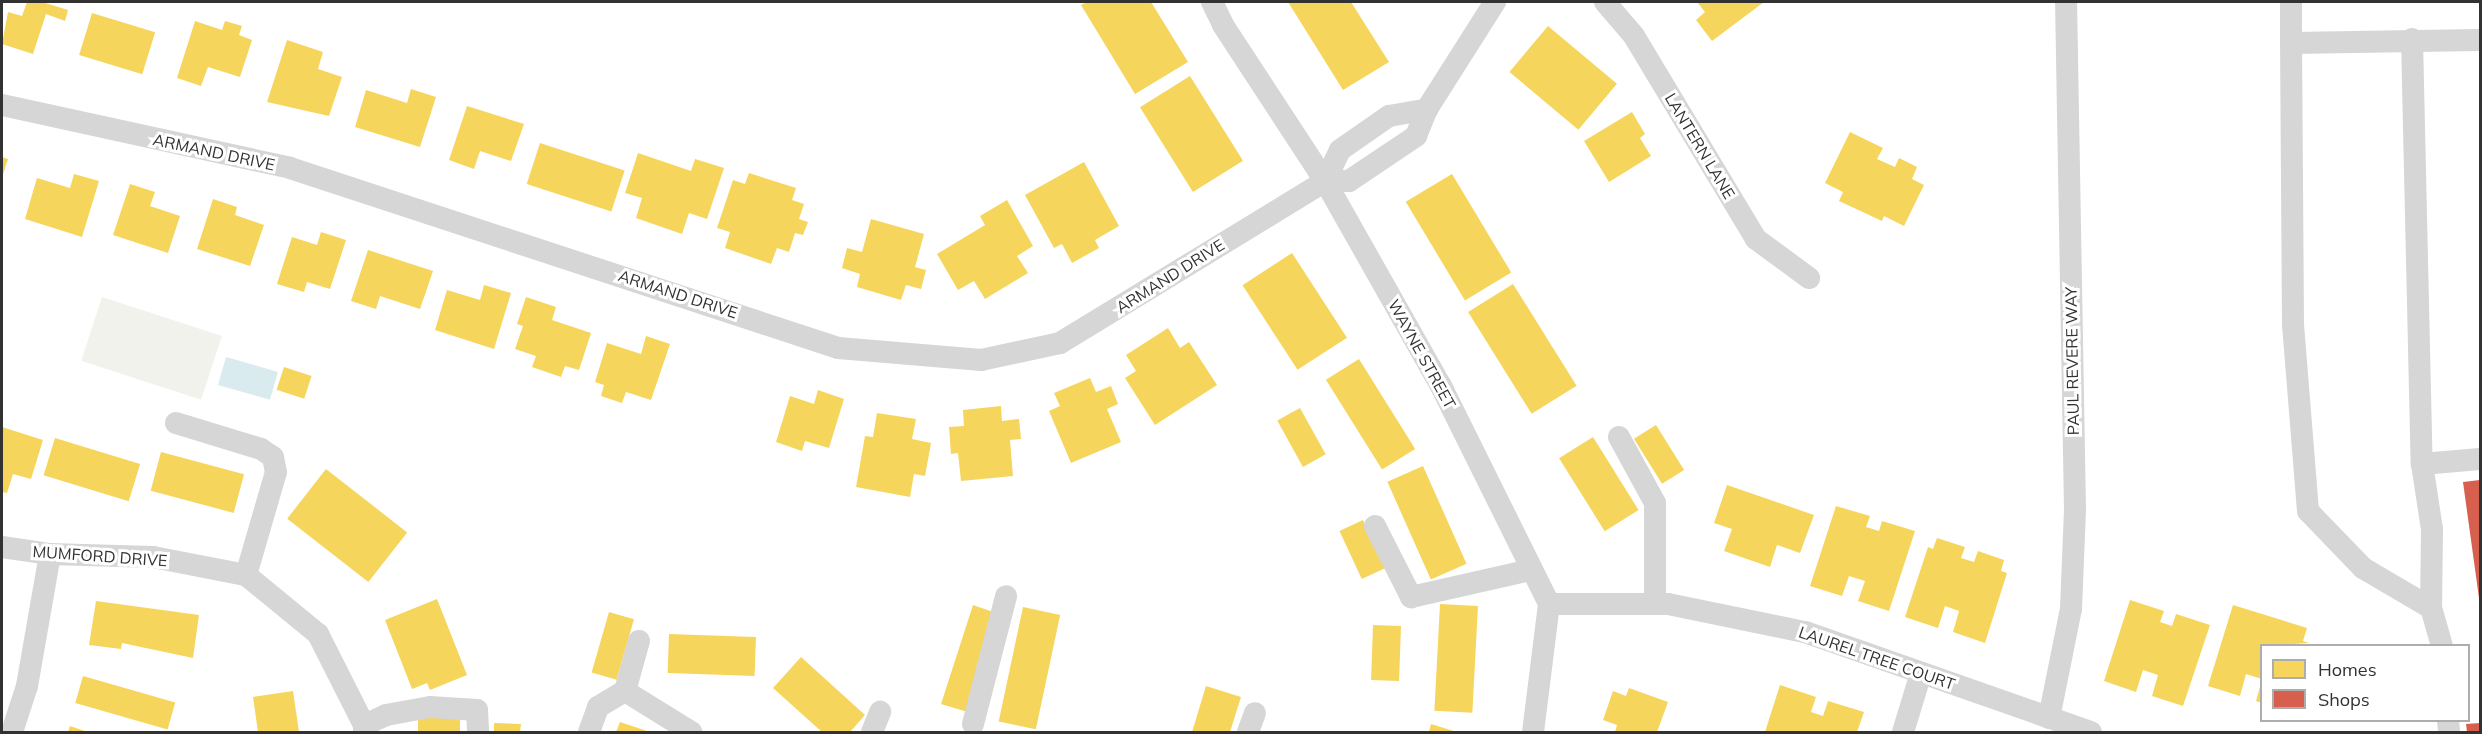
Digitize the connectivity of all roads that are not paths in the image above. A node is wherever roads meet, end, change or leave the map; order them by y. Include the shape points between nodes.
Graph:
1 (1212, 2) edge
2 (1496, 2) edge
3 (1605, 2) edge
4 (2066, 2) edge
5 (2291, 2) edge
6 (2412, 39) junction
7 (2481, 40) edge
8 (2291, 43) junction
9 (2, 105) edge
10 (1427, 109) junction
11 (1325, 181) junction
12 (1809, 278) dead end
13 (176, 423) dead end
14 (1619, 437) dead end
15 (2481, 459) edge
16 (2422, 465) junction
17 (1376, 526) dead end
18 (2, 547) edge
19 (50, 554) junction
20 (1532, 570) junction
21 (246, 575) junction
22 (1006, 596) dead end
23 (1549, 604) junction
24 (1655, 604) junction
25 (2431, 608) junction
26 (639, 641) dead end
27 (2442, 644) edge
28 (1921, 673) junction
29 (625, 691) junction
30 (2049, 718) junction
31 (364, 729) edge
32 (978, 730) edge
33 (12, 732) edge
34 (478, 732) edge
35 (590, 732) edge
36 (691, 732) edge
37 (1533, 732) edge
38 (1903, 732) edge
39 (2091, 732) edge

1 - 11 street, WAYNE STREET
2 - 10 street
3 - 12 street, LANTERN LANE via 1634,36 1756,239
4 - 30 street, PAUL REVERE WAY via 2075,510 2071,609
5 - 8 street
6 - 7 street
6 - 8 street
6 - 16 street
8 - 25 street via 2293,325 2308,511 2363,568
9 - 11 street, ARMAND DRIVE via 290,168 838,348 981,360 1060,343
10 - 11 street via 1389,116 1340,150
10 - 11 street via 1416,136 1349,181
11 - 20 street, WAYNE STREET via 1440,384
13 - 21 street via 261,449 273,457 276,472
14 - 24 street via 1655,503
15 - 16 street
16 - 25 street via 2432,529
17 - 20 street via 1411,597
18 - 19 street, MUMFORD DRIVE
19 - 21 street, MUMFORD DRIVE via 153,557
19 - 33 street via 27,686
20 - 23 street, WAYNE STREET
21 - 31 street, MUMFORD DRIVE via 318,634
22 - 32 street
23 - 24 street, LAUREL TREE COURT
23 - 37 street
24 - 28 street, LAUREL TREE COURT via 1806,632
25 - 27 street
26 - 29 street
28 - 30 street, LAUREL TREE COURT
28 - 38 street
29 - 35 street via 598,707
29 - 36 street
30 - 39 street, LAUREL TREE COURT
31 - 34 street via 386,715 430,706 477,710

